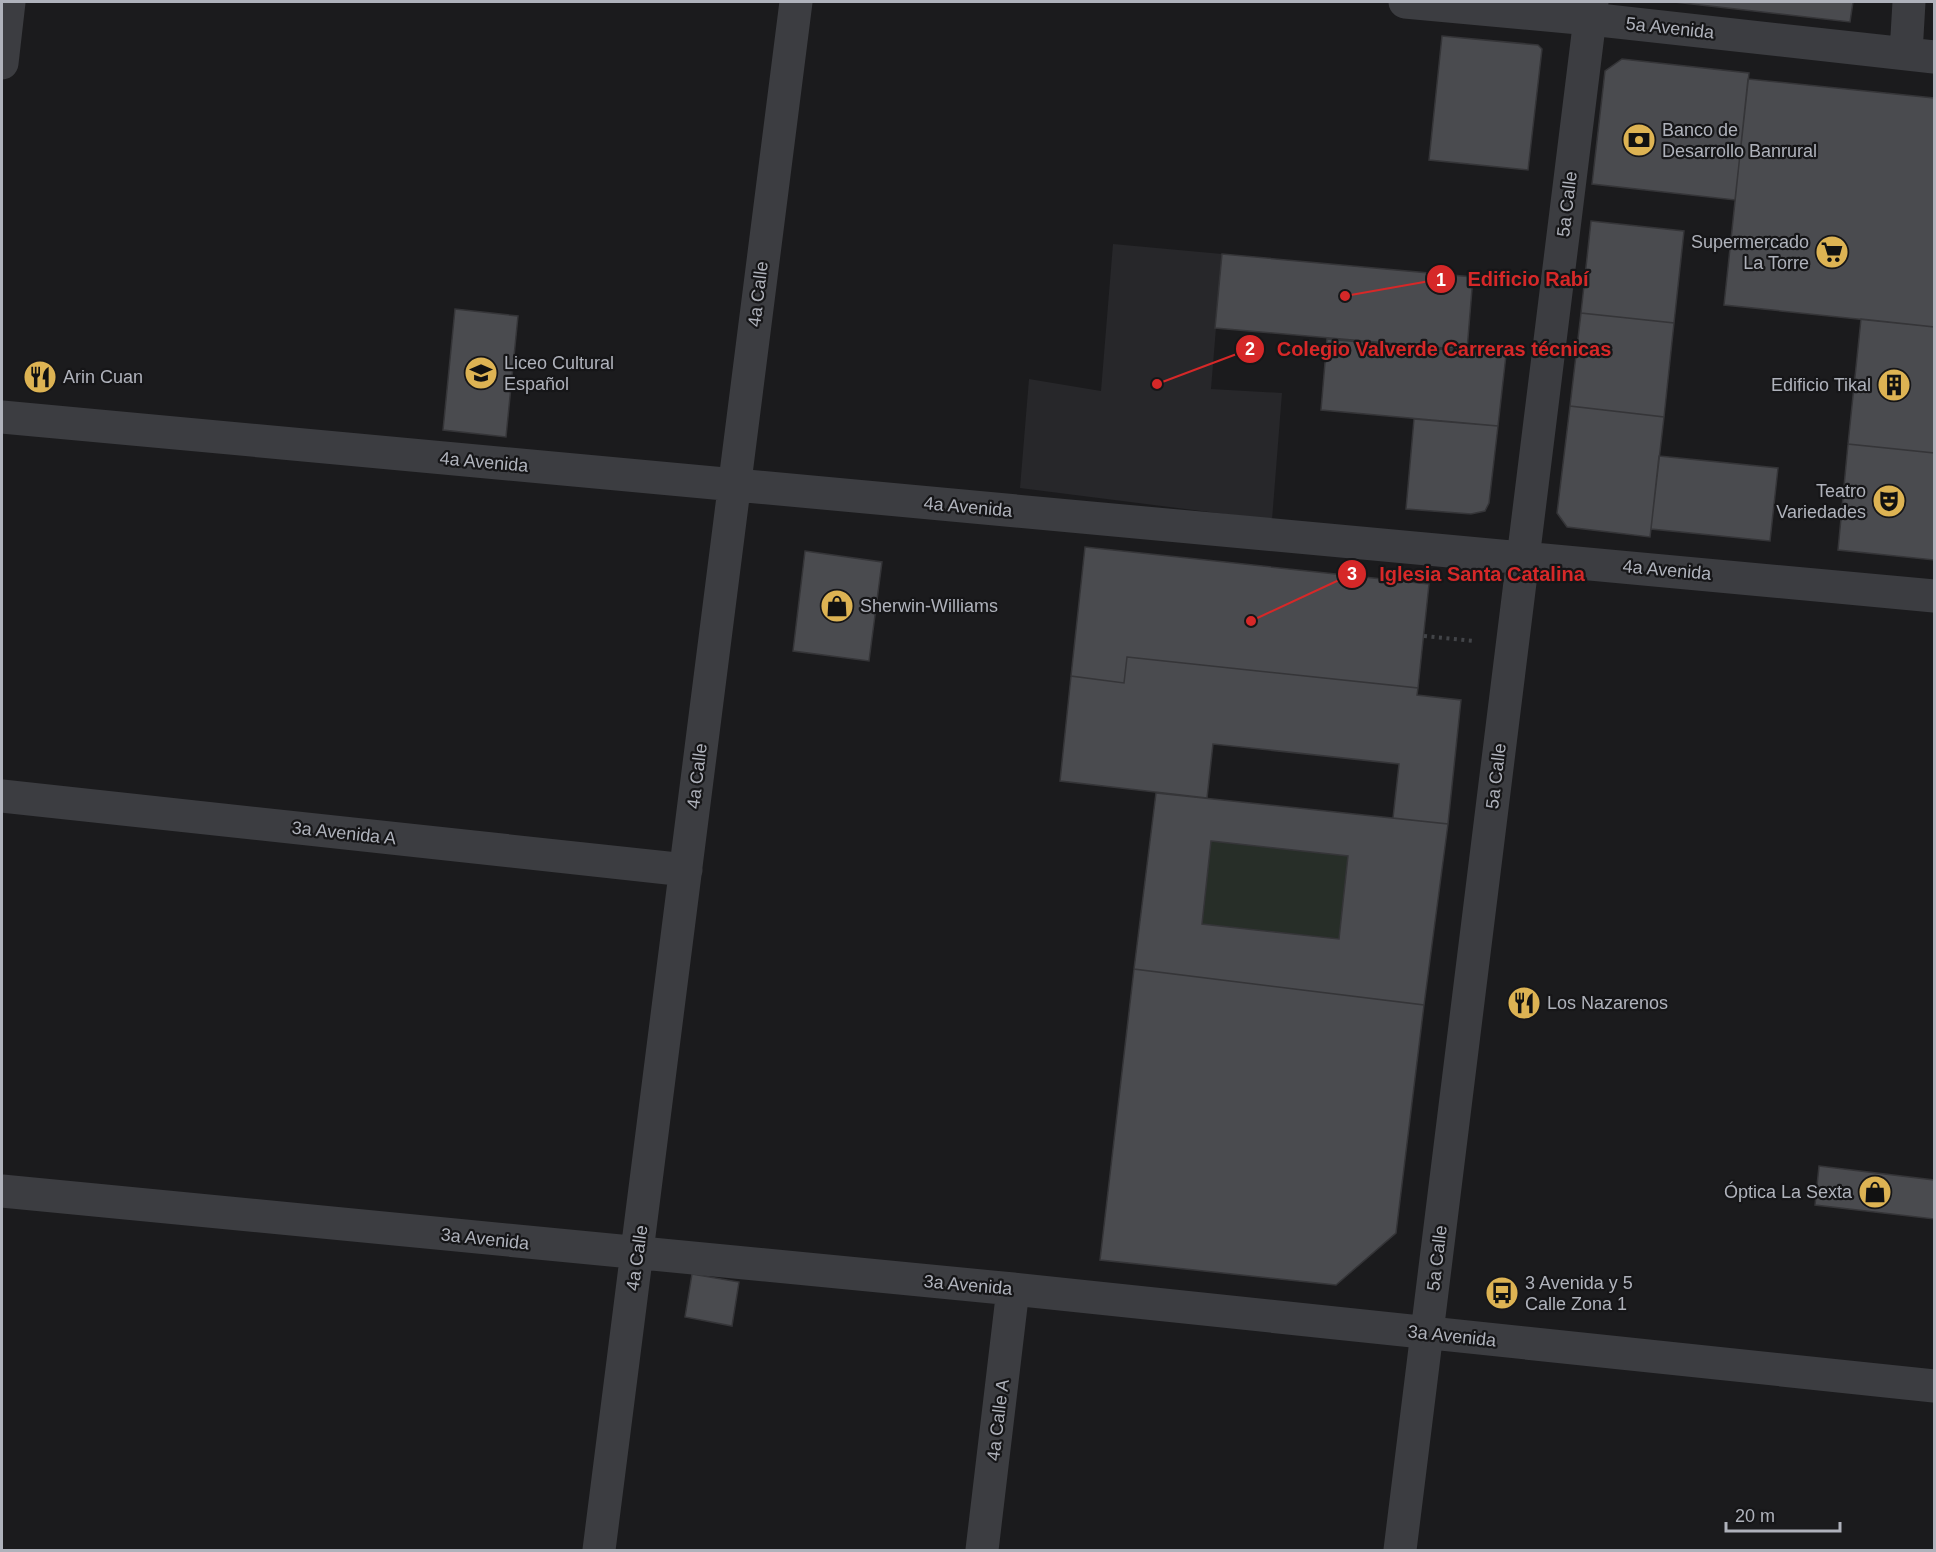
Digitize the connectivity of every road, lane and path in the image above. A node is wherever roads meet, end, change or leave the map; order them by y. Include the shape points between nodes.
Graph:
1 (9, 2) edge
2 (796, 2) edge
3 (1405, 2) edge
4 (1909, 2) edge
5 (1591, 10) edge
6 (1920, 55) edge
7 (2, 63) edge
8 (2, 417) edge
9 (733, 486) junction
10 (1523, 556) junction
11 (1935, 596) edge
12 (1424, 636) dead end
13 (1475, 641) dead end
14 (2, 796) edge
15 (686, 870) junction
16 (2, 1191) edge
17 (638, 1254) junction
18 (1014, 1289) junction
19 (1428, 1334) junction
20 (1935, 1386) edge
21 (599, 1551) edge
22 (982, 1551) edge
23 (1400, 1551) edge

1 - 7 street
2 - 9 street, 4a Calle
3 - 5 street, 5a Avenida
4 - 6 street
5 - 6 street, 5a Avenida
5 - 10 street, 5a Calle
8 - 9 street, 4a Avenida
9 - 10 street, 4a Avenida
9 - 15 street, 4a Calle
10 - 11 street, 4a Avenida
10 - 19 street, 5a Calle
12 - 13 path
14 - 15 street, 3a Avenida A
15 - 17 street, 4a Calle
16 - 17 street, 3a Avenida
17 - 18 street, 3a Avenida
17 - 21 street, 4a Calle
18 - 19 street, 3a Avenida
18 - 22 street, 4a Calle A
19 - 20 street, 3a Avenida
19 - 23 street, 5a Calle

